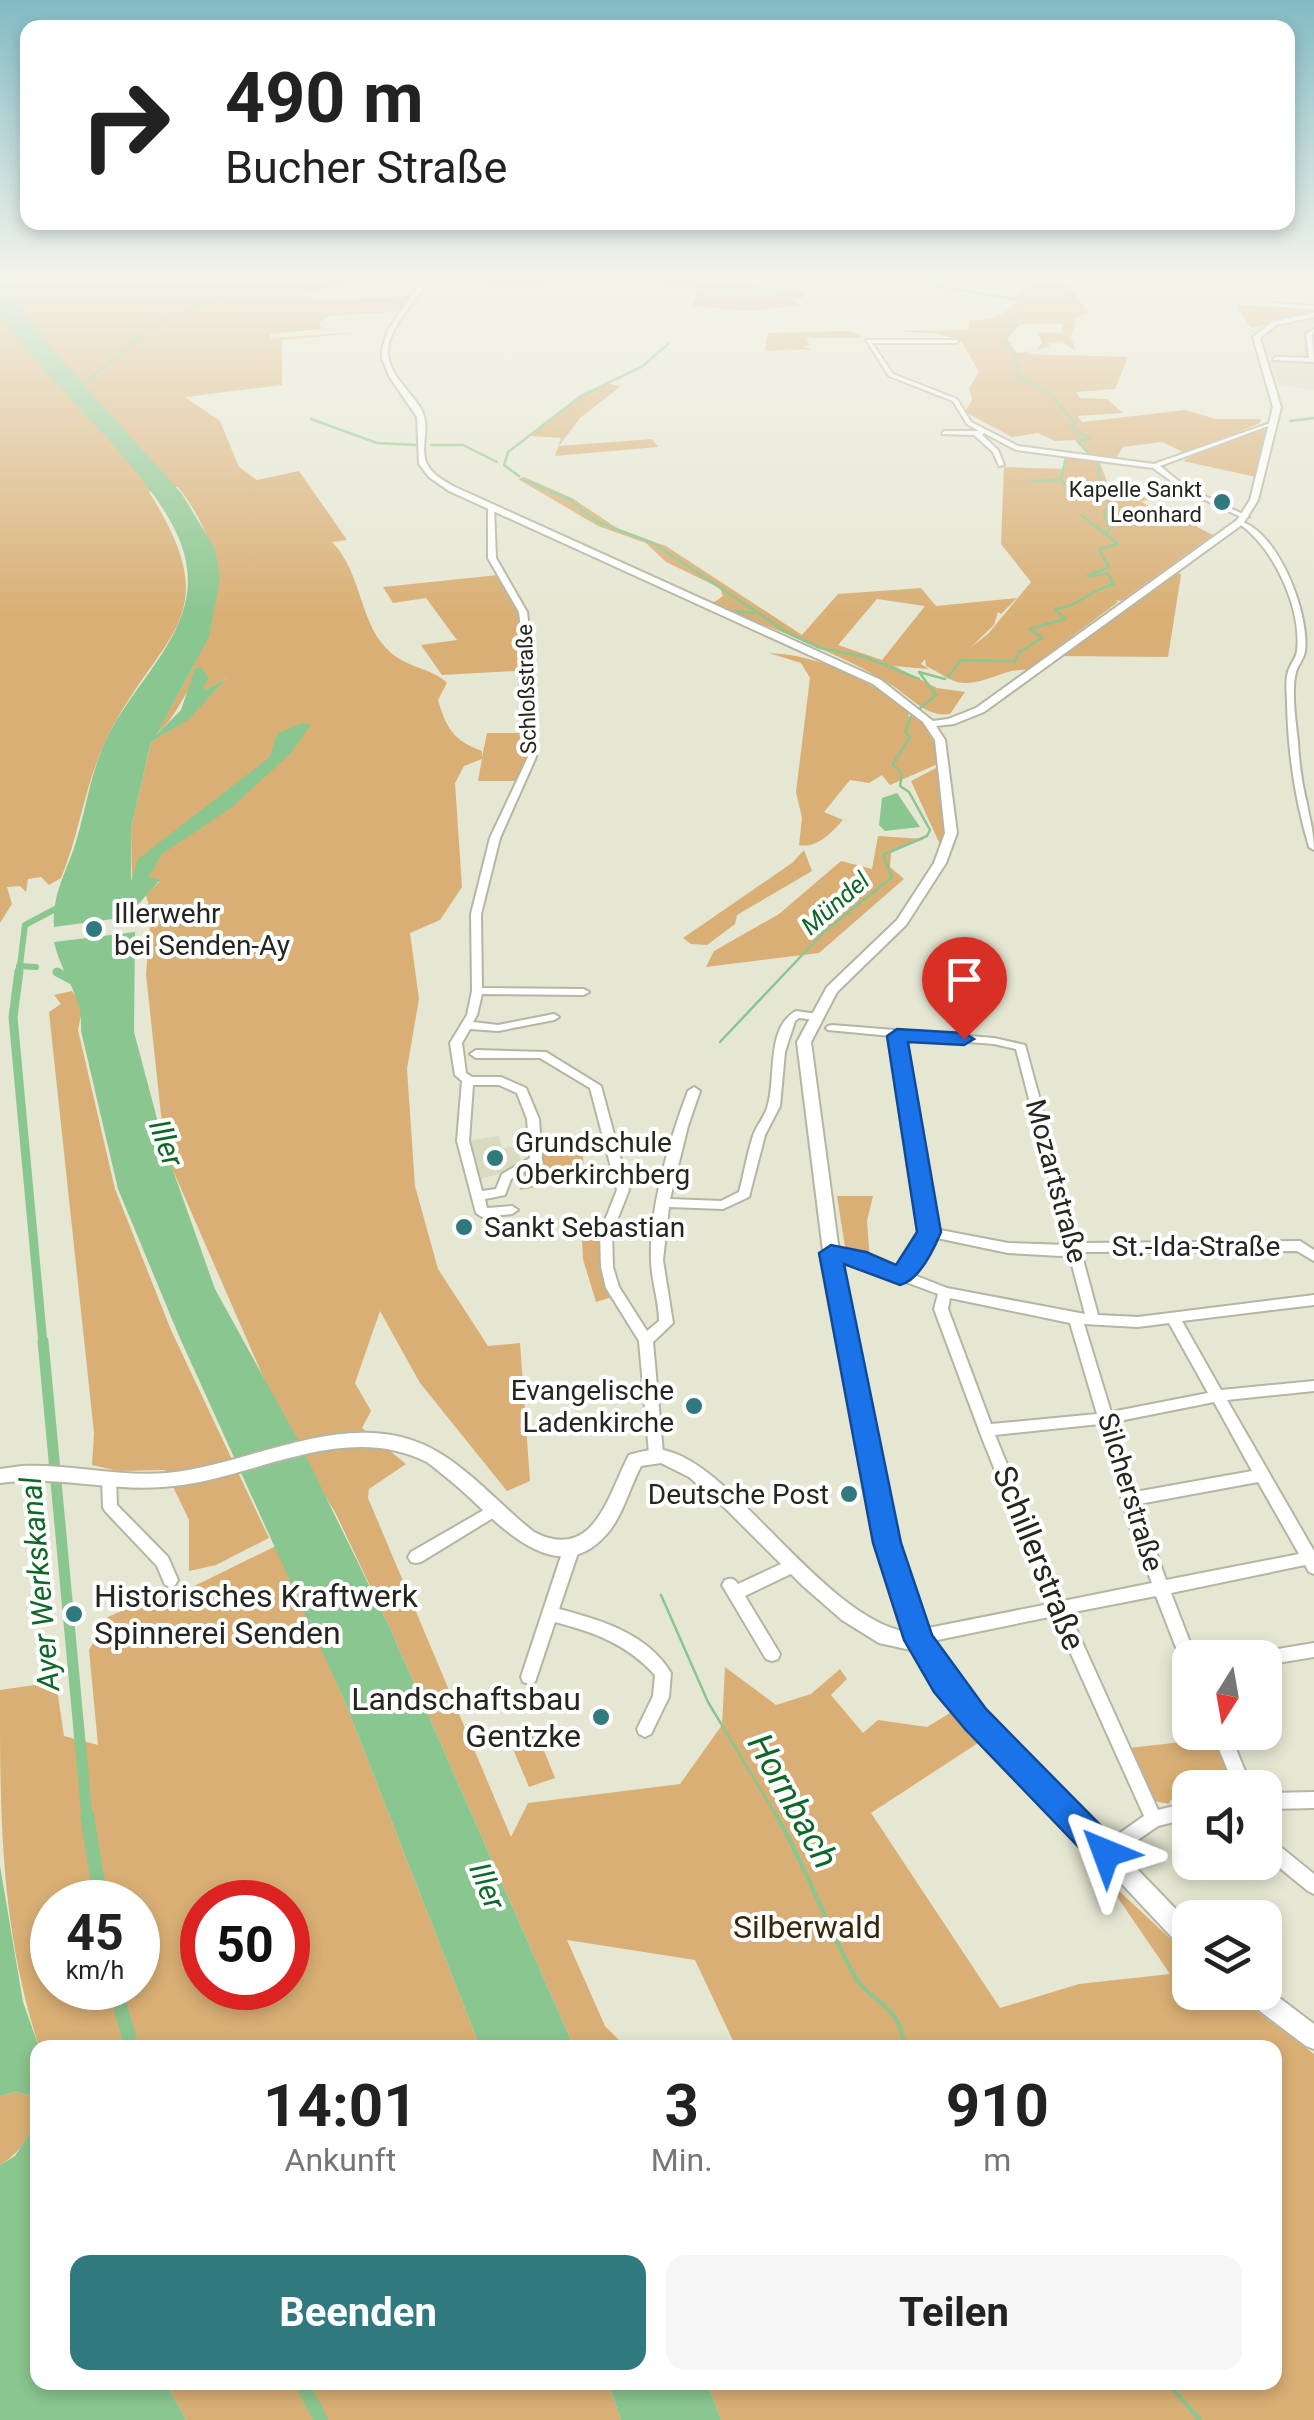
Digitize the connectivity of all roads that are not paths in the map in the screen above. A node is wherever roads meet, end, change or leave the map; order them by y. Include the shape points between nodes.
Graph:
1 (403, 389) edge
2 (923, 389) edge
3 (1275, 389) edge
4 (1274, 422) junction
5 (944, 432) dead end
6 (981, 433) junction
7 (1001, 465) dead end
8 (1155, 466) junction
9 (491, 507) junction
10 (1243, 520) junction
11 (968, 715) junction
12 (926, 720) junction
13 (948, 723) junction
14 (940, 740) junction
15 (1314, 846) edge
16 (477, 991) junction
17 (584, 992) dead end
18 (817, 1017) junction
19 (554, 1018) dead end
20 (464, 1027) junction
21 (832, 1028) dead end
22 (897, 1036) junction
23 (476, 1054) junction
24 (468, 1081) junction
25 (694, 1091) dead end
26 (478, 1196) junction
27 (666, 1203) junction
28 (512, 1210) dead end
29 (929, 1232) junction
30 (1074, 1248) junction
31 (831, 1253) junction
32 (1314, 1256) edge
33 (900, 1277) junction
34 (945, 1292) junction
35 (1314, 1300) edge
36 (1076, 1318) junction
37 (1173, 1318) junction
38 (1094, 1320) junction
39 (646, 1340) junction
40 (1314, 1386) edge
41 (1216, 1400) junction
42 (1108, 1418) junction
43 (987, 1430) junction
44 (656, 1453) junction
45 (0, 1476) edge
46 (1260, 1476) junction
47 (109, 1478) junction
48 (1132, 1499) junction
49 (496, 1509) junction
50 (572, 1547) junction
51 (416, 1557) dead end
52 (1312, 1560) edge
53 (794, 1565) junction
54 (170, 1580) dead end
55 (1162, 1589) junction
56 (1060, 1610) junction
57 (908, 1611) junction
58 (552, 1614) junction
59 (882, 1636) junction
60 (925, 1638) junction
61 (1181, 1640) edge
62 (1314, 1650) edge
63 (772, 1654) dead end
64 (1282, 1655) edge
65 (529, 1677) dead end
66 (646, 1729) dead end
67 (1314, 1800) edge
68 (1282, 1801) edge
69 (1172, 1814) edge
70 (1154, 1819) junction
71 (1106, 1853) junction
72 (1282, 1859) edge
73 (1314, 1885) edge
74 (1172, 1921) edge
75 (1277, 2010) edge
76 (1314, 2038) edge

1 - 9 main road via 420,417 425,467 440,482
2 - 6 street via 956,400
3 - 4 main road
4 - 8 street
4 - 10 main road
5 - 6 street
6 - 7 street
6 - 8 street via 1016,448
8 - 10 street
9 - 12 main road via 877,682
9 - 16 street, Schloßstraße via 492,558 522,612 532,756 495,838 476,914
10 - 11 main road
10 - 15 street via 1289,584 1302,650 1291,676 1302,812
11 - 12 main road
11 - 13 main road
12 - 13 main road
12 - 14 main road
13 - 14 main road
14 - 18 main road via 951,826 946,850 902,922 847,973
16 - 17 street
16 - 20 street, Schloßstraße
18 - 27 street via 796,1014 790,1020 774,1106 759,1134 746,1194 722,1206
18 - 31 main road via 808,1058
19 - 20 street
20 - 23 street
20 - 24 street, Schloßstraße via 456,1054
21 - 22 street
22 - 29 street
22 - 30 street, Mozartstraße via 1018,1044
23 - 24 street
23 - 39 street via 542,1054 596,1086 623,1190 606,1233 607,1268
24 - 26 street, Schloßstraße via 463,1142
24 - 26 street via 501,1081 522,1091 536,1136 536,1160 506,1177 501,1192
25 - 27 street
26 - 28 street via 482,1213
27 - 39 street via 656,1261 666,1323
29 - 30 street, St.-Ida-Straße via 1008,1248
29 - 33 street
30 - 32 street, St.-Ida-Straße via 1300,1246
30 - 38 street, Mozartstraße
31 - 33 street
31 - 57 main road via 876,1490
33 - 34 street
34 - 36 street
34 - 43 street, Schillerstraße via 941,1309
35 - 37 street
36 - 38 street
36 - 42 street, Silcherstraße
37 - 38 street
37 - 41 street
39 - 44 street
40 - 41 street
41 - 42 street
41 - 46 street
42 - 43 street
42 - 48 street, Silcherstraße
43 - 56 street, Schillerstraße
44 - 50 main road via 635,1460 607,1524
44 - 53 main road via 704,1481
45 - 47 main road via 41,1469
46 - 48 street
46 - 52 street
47 - 49 main road via 171,1480 362,1439 397,1442 434,1456
47 - 54 street via 110,1507 163,1562
48 - 55 street, Silcherstraße
49 - 50 main road via 544,1547
49 - 51 street
50 - 58 street
52 - 55 street
53 - 59 main road
53 - 63 street via 732,1589
55 - 56 street
55 - 61 street, Silcherstraße
56 - 60 street
56 - 70 street, Schillerstraße
57 - 59 main road via 900,1630
57 - 60 main road
58 - 65 street
58 - 66 street via 624,1635 663,1673 661,1697
59 - 60 main road via 903,1646
60 - 71 main road via 976,1719
62 - 64 street
67 - 68 street
69 - 70 street
70 - 71 street
71 - 74 main road
72 - 73 street
75 - 76 main road

